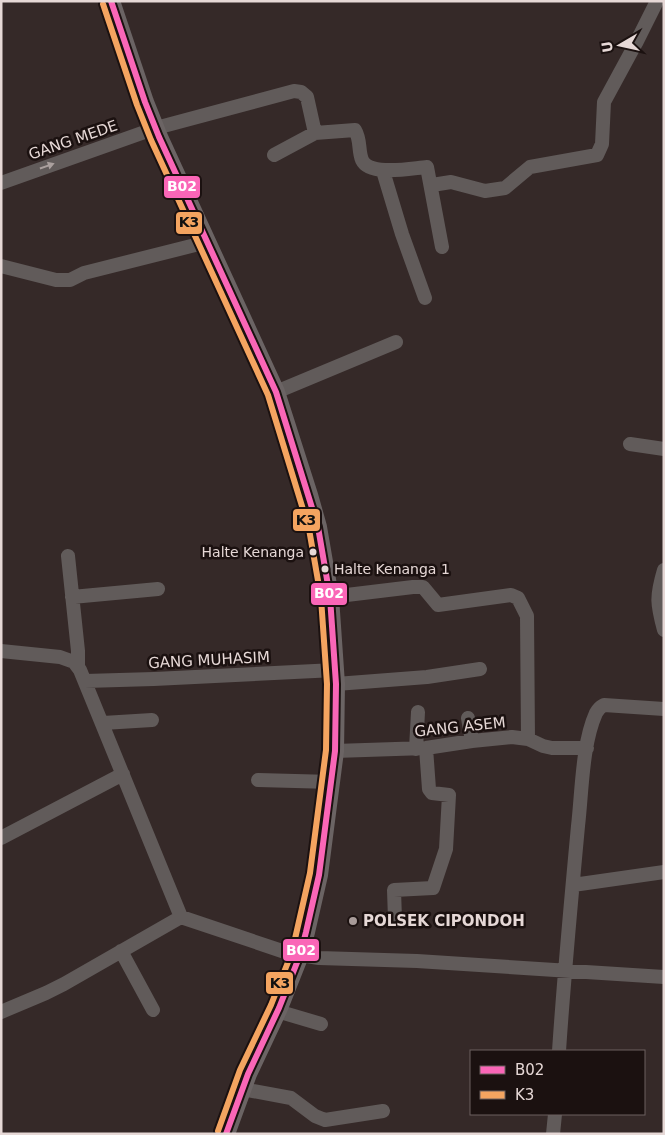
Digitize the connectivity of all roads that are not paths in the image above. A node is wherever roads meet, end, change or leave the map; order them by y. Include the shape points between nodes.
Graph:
1 (111, 1) edge
2 (657, 1) edge
3 (156, 128) junction
4 (315, 133) junction
5 (274, 155) dead end
6 (383, 171) junction
7 (1, 183) edge
8 (432, 185) junction
9 (207, 242) junction
10 (442, 247) dead end
11 (1, 266) edge
12 (423, 293) dead end
13 (396, 342) dead end
14 (276, 392) junction
15 (630, 444) dead end
16 (664, 449) edge
17 (68, 556) dead end
18 (664, 570) edge
19 (158, 590) dead end
20 (72, 597) junction
21 (330, 597) junction
22 (664, 630) edge
23 (1, 651) edge
24 (78, 665) junction
25 (480, 669) dead end
26 (336, 677) junction
27 (85, 681) junction
28 (664, 709) edge
29 (418, 712) dead end
30 (468, 718) dead end
31 (152, 720) dead end
32 (103, 723) junction
33 (528, 739) junction
34 (472, 741) junction
35 (587, 748) junction
36 (421, 749) junction
37 (335, 752) junction
38 (123, 774) junction
39 (258, 780) dead end
40 (332, 782) junction
41 (1, 838) edge
42 (664, 872) edge
43 (572, 885) junction
44 (181, 917) junction
45 (395, 919) dead end
46 (121, 951) junction
47 (300, 956) junction
48 (564, 970) junction
49 (664, 977) edge
50 (153, 1010) dead end
51 (277, 1011) junction
52 (1, 1012) edge
53 (321, 1024) dead end
54 (559, 1050) edge
55 (242, 1089) junction
56 (383, 1110) dead end
57 (555, 1115) edge
58 (226, 1134) edge
59 (553, 1134) edge

1 - 3 main road
2 - 8 street via 604,102 602,144 597,155 530,167 505,188 485,191 451,182
3 - 4 street, GANG MEDE via 294,91 307,96
7 -> 3 street, GANG MEDE
3 - 9 main road
4 - 5 street
4 - 6 street via 355,130 359,136 362,161 369,168
6 - 8 street via 427,167
6 - 12 street
8 - 10 street
9 - 11 street via 84,273 70,280 56,280
9 - 14 main road
13 - 14 street
14 - 21 main road via 316,519
15 - 16 street
17 - 20 street
18 - 22 street via 658,600
19 - 20 street
20 - 24 street
21 - 26 main road
21 - 33 street via 413,586 423,587 438,605 511,595 518,598 527,616
23 - 24 street via 60,657
24 - 27 street
25 - 26 street, GANG MUHASIM via 427,677
26 - 27 street, GANG MUHASIM
26 - 37 main road
27 - 32 street
28 - 35 street via 604,705 596,713
29 - 36 street
30 - 34 street
31 - 32 street
32 - 38 street
33 - 34 street, GANG ASEM
33 - 35 street, GANG ASEM via 543,746
34 - 36 street, GANG ASEM
35 - 43 street
36 - 37 street, GANG ASEM
36 - 45 street via 429,789 432,793 450,795 446,848 433,888 394,890
37 - 40 main road
38 - 41 street
38 - 44 street
39 - 40 street
40 - 47 main road via 319,875
42 - 43 street
43 - 48 street
44 - 46 street
44 - 47 street
46 - 50 street
46 - 52 street via 46,993
47 - 48 street
47 - 51 main road
48 - 49 street
48 - 54 street
51 - 53 street
51 - 55 main road
55 - 56 street via 292,1098 325,1120
55 - 58 main road
57 - 59 street

